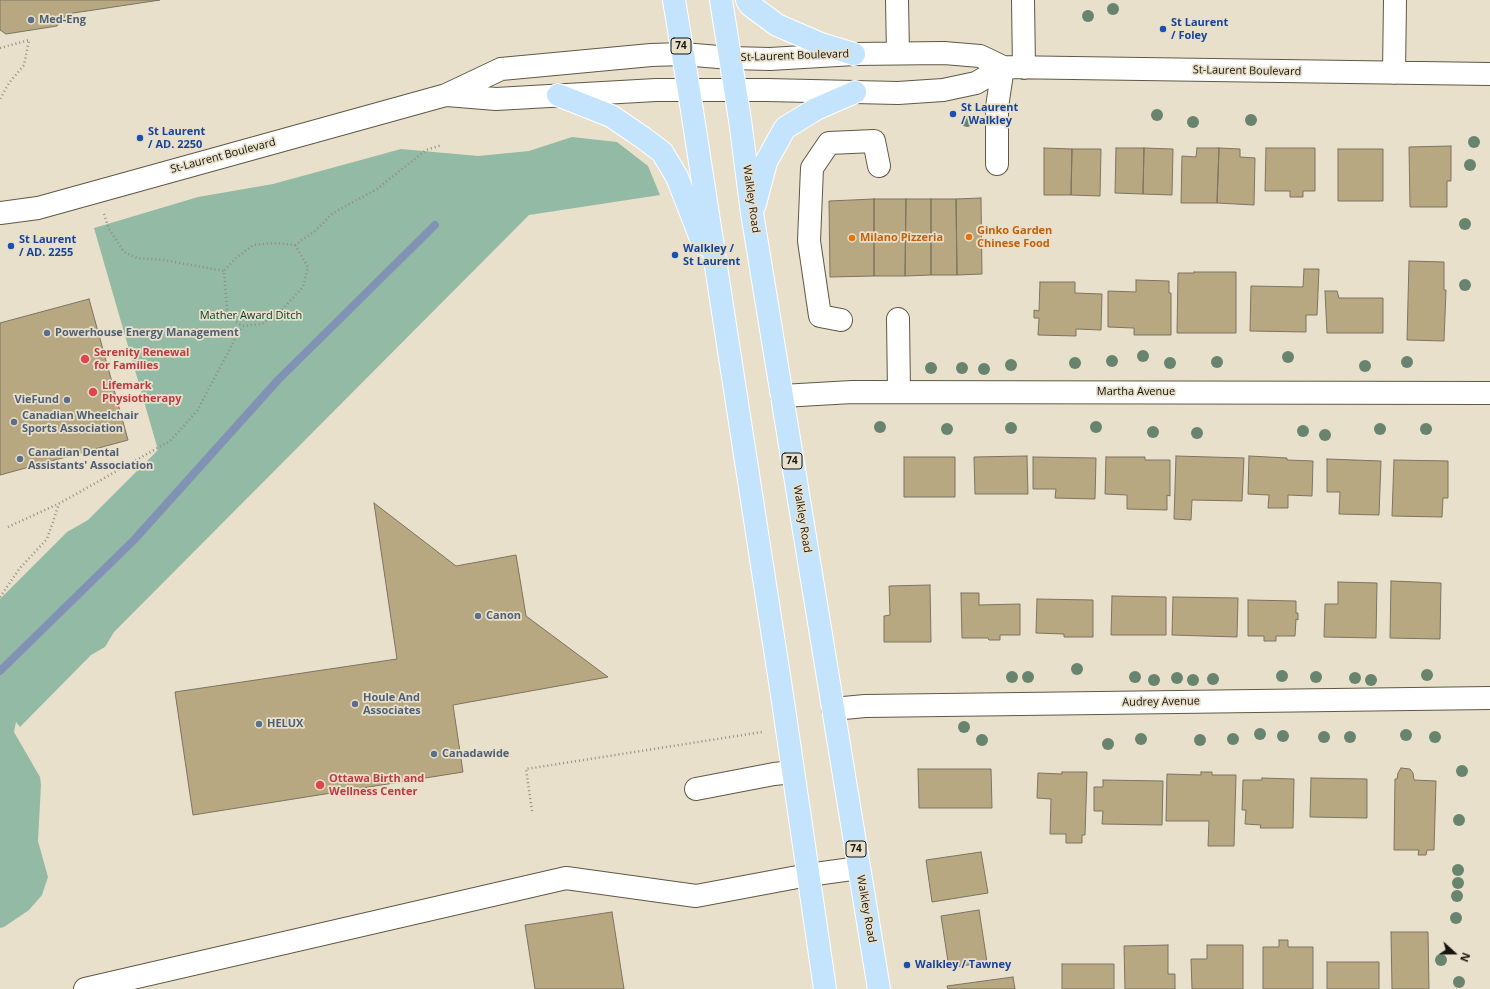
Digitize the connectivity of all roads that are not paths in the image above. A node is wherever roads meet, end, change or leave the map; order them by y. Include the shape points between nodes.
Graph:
1 (674, 0) edge
2 (721, 0) edge
3 (747, 0) edge
4 (897, 0) edge
5 (1023, 0) edge
6 (1395, 0) edge
7 (898, 53) junction
8 (683, 54) junction
9 (854, 54) junction
10 (730, 58) junction
11 (1014, 68) junction
12 (1394, 73) junction
13 (1490, 74) edge
14 (736, 90) junction
15 (689, 91) junction
16 (855, 92) junction
17 (446, 95) junction
18 (558, 95) junction
19 (997, 164) dead end
20 (879, 166) dead end
21 (0, 213) edge
22 (752, 213) junction
23 (717, 278) junction
24 (898, 319) dead end
25 (841, 320) dead end
26 (898, 392) junction
27 (1490, 393) edge
28 (782, 396) junction
29 (1490, 698) edge
30 (833, 709) junction
31 (793, 772) junction
32 (696, 789) dead end
33 (859, 868) junction
34 (808, 875) junction
35 (85, 989) edge
36 (825, 989) edge
37 (879, 989) edge

1 - 8 main road, 74
2 - 10 main road, Walkley Road / 74
3 - 9 main road via 777,25 821,44
4 - 7 street
5 - 11 street
6 - 12 street
7 - 9 street, St-Laurent Boulevard
7 - 11 street, St-Laurent Boulevard via 980,56
8 - 10 street, St-Laurent Boulevard
8 - 15 main road, 74
8 - 17 street, St-Laurent Boulevard via 501,69
9 - 10 street, St-Laurent Boulevard via 770,59
10 - 14 main road, Walkley Road / 74
11 - 12 street, St-Laurent Boulevard
11 - 16 street, St-Laurent Boulevard via 976,83 943,90
11 - 19 street via 997,108
12 - 13 street, St-Laurent Boulevard
14 - 15 street, St-Laurent Boulevard
14 - 16 street, St-Laurent Boulevard
14 - 22 main road, Walkley Road / 74
15 - 18 street, St-Laurent Boulevard
15 - 23 main road, 74
16 - 22 main road via 816,109 785,128 766,162
17 - 18 street, St-Laurent Boulevard via 496,99
17 - 21 street, St-Laurent Boulevard via 38,208
18 - 23 main road via 611,116 662,152 677,177
20 - 25 street via 874,141 829,143 812,168 809,241 820,316
22 - 28 main road, Walkley Road / 74
23 - 31 main road, 74
24 - 26 street
26 - 27 street, Martha Avenue
26 - 28 street, Martha Avenue
28 - 30 main road, Walkley Road / 74
29 - 30 street, Audrey Avenue via 865,706
30 - 33 main road, Walkley Road / 74
31 - 32 street
31 - 34 main road, 74
33 - 34 street
33 - 37 main road, Walkley Road / 74
34 - 35 street via 696,896 566,878
34 - 36 main road, 74

